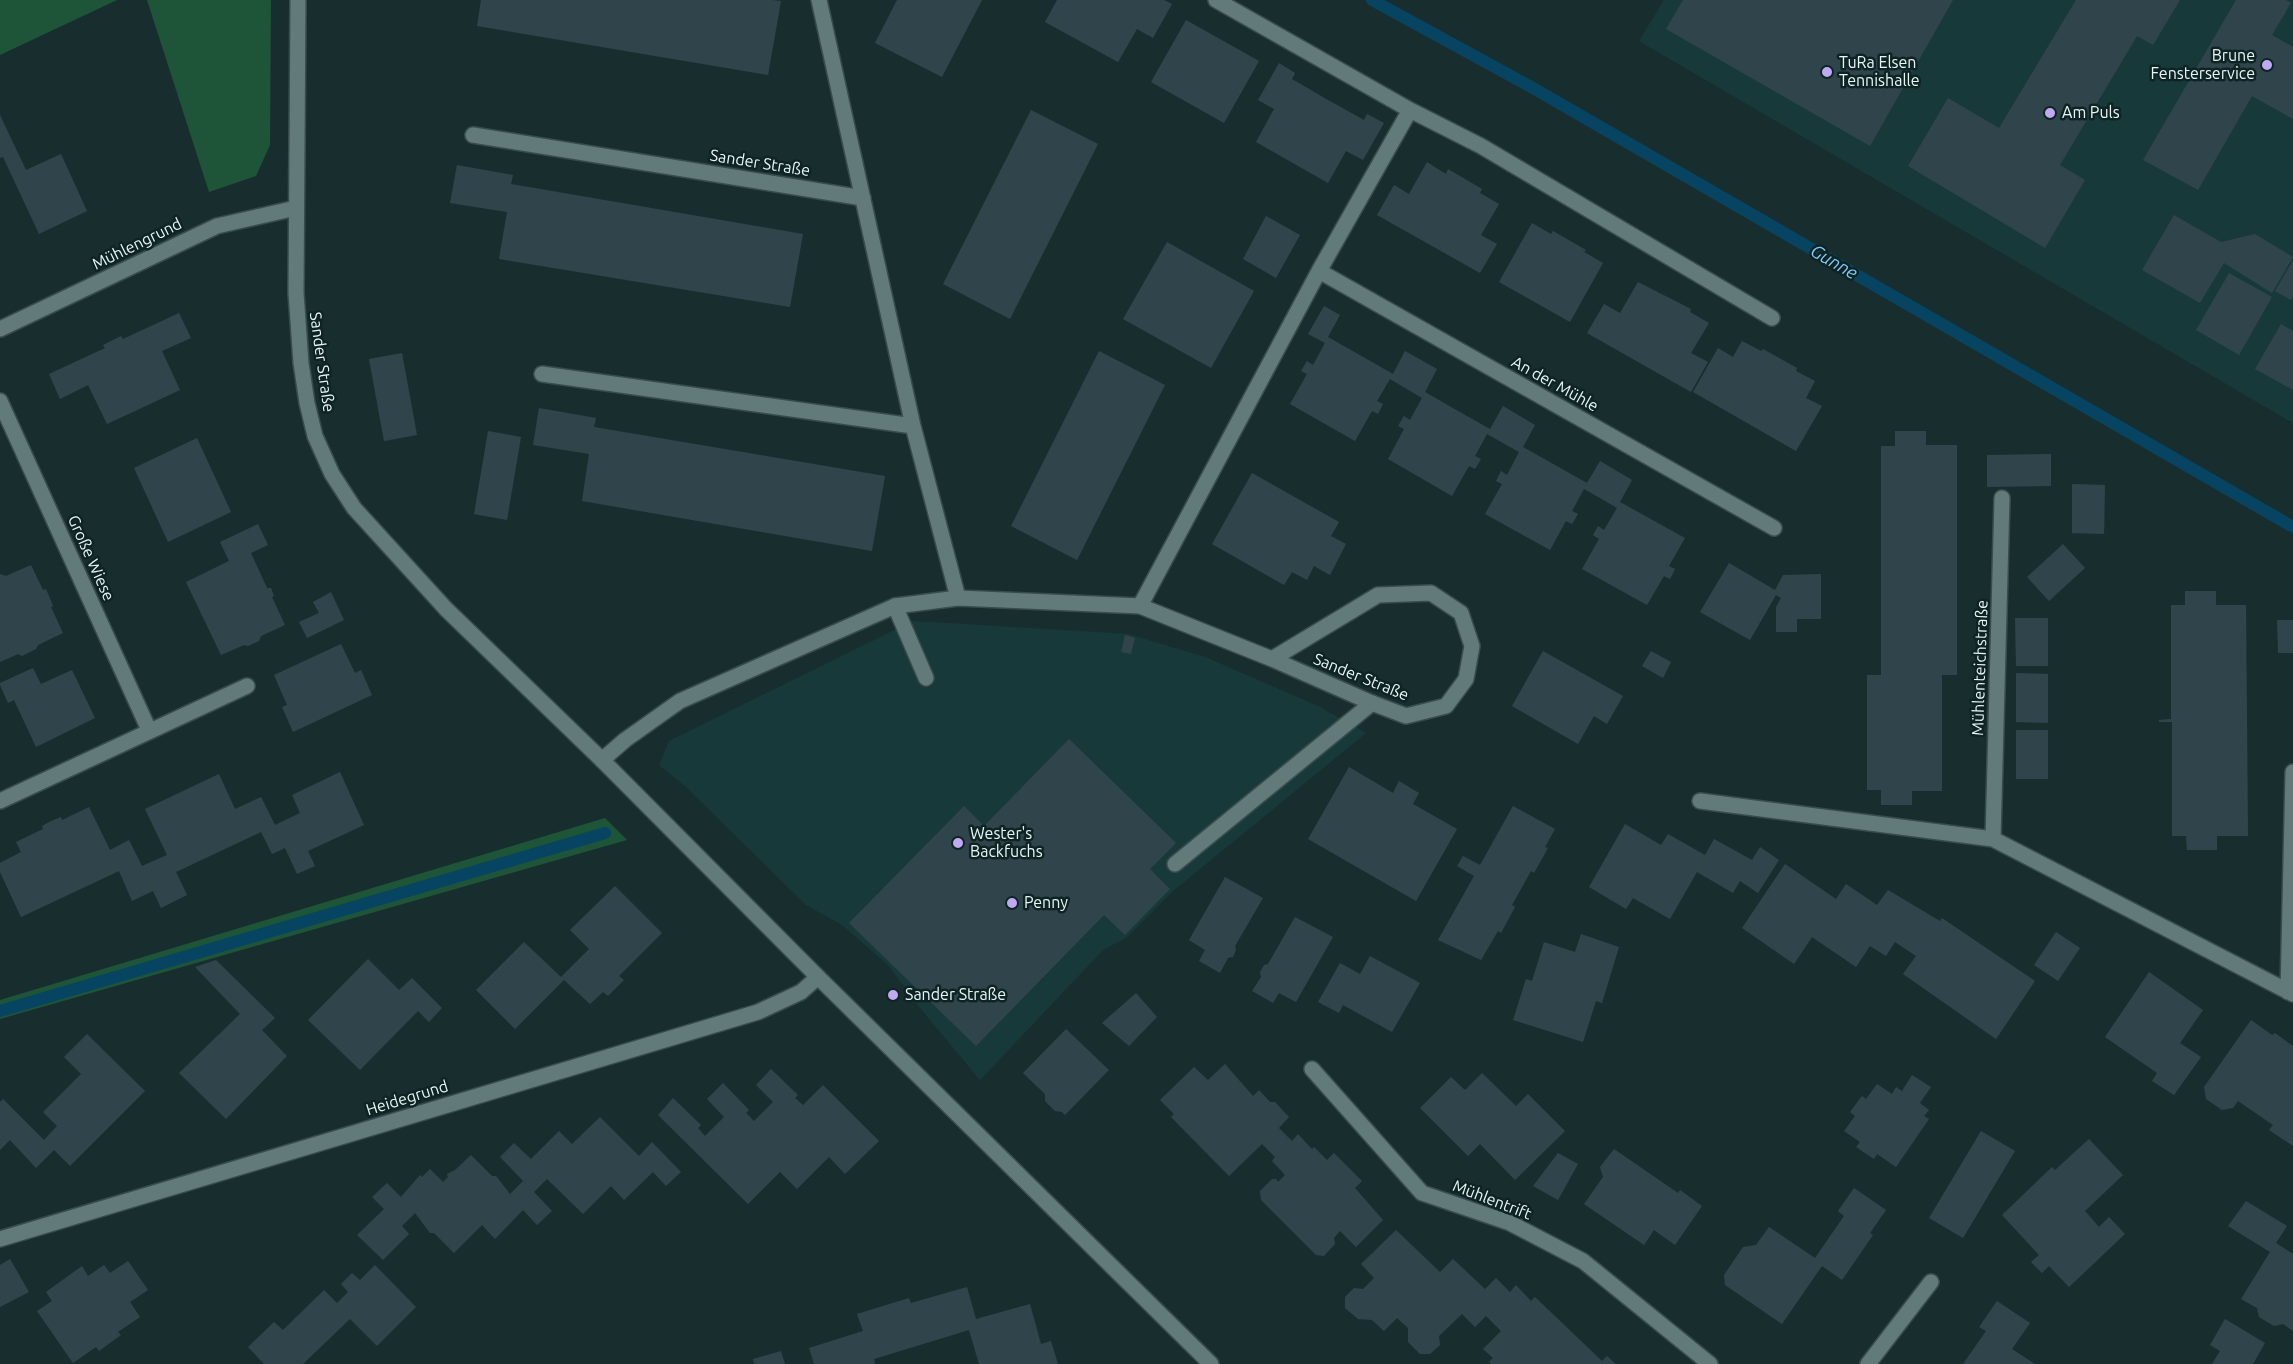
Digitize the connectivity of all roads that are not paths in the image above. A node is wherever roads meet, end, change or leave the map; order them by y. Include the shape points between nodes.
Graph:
1 (298, 0) edge
2 (819, 0) edge
3 (1216, 0) edge
4 (1410, 110) junction
5 (473, 135) dead end
6 (863, 198) junction
7 (296, 208) junction
8 (1319, 271) junction
9 (1772, 318) dead end
10 (0, 330) edge
11 (542, 374) dead end
12 (0, 401) edge
13 (913, 426) junction
14 (2002, 498) dead end
15 (1773, 528) dead end
16 (958, 598) junction
17 (895, 606) junction
18 (1140, 606) junction
19 (1272, 659) junction
20 (926, 678) dead end
21 (247, 686) dead end
22 (1372, 703) junction
23 (149, 730) junction
24 (602, 760) junction
25 (2293, 772) edge
26 (0, 801) edge
27 (1700, 801) dead end
28 (1993, 839) junction
29 (1175, 864) dead end
30 (818, 976) junction
31 (2290, 993) edge
32 (1312, 1069) dead end
33 (0, 1239) edge
34 (1931, 1282) dead end
35 (1211, 1364) edge
36 (1710, 1364) edge
37 (1868, 1364) edge

1 - 7 street, Sander Straße
2 - 6 street
3 - 4 street
4 - 8 street
4 - 9 street via 1481,146
5 - 6 street, Sander Straße
6 - 13 street
7 - 10 street, Mühlengrund via 217,226
7 - 24 street, Sander Straße via 301,363 315,436 332,474 354,508 446,609
8 - 15 street, An der Mühle
8 - 18 street
11 - 13 street
12 - 23 street, Große Wiese
13 - 16 street
14 - 28 street, Mühlenteichstraße
16 - 17 street, Sander Straße
16 - 18 street, Sander Straße
17 - 20 street
17 - 24 street, Sander Straße via 680,700
18 - 19 street, Sander Straße
19 - 22 street, Sander Straße
19 - 22 street, Sander Straße via 1378,595 1431,593 1461,613 1472,646 1466,679 1446,706 1406,716
21 - 23 street
22 - 29 street
23 - 26 street
24 - 30 street, Sander Straße
25 - 31 street
27 - 28 street
28 - 31 street
30 - 33 street, Heidegrund via 801,992 758,1012
30 - 35 street, Sander Straße
32 - 36 street, Mühlentrift via 1422,1193 1510,1222 1583,1261
34 - 37 street

